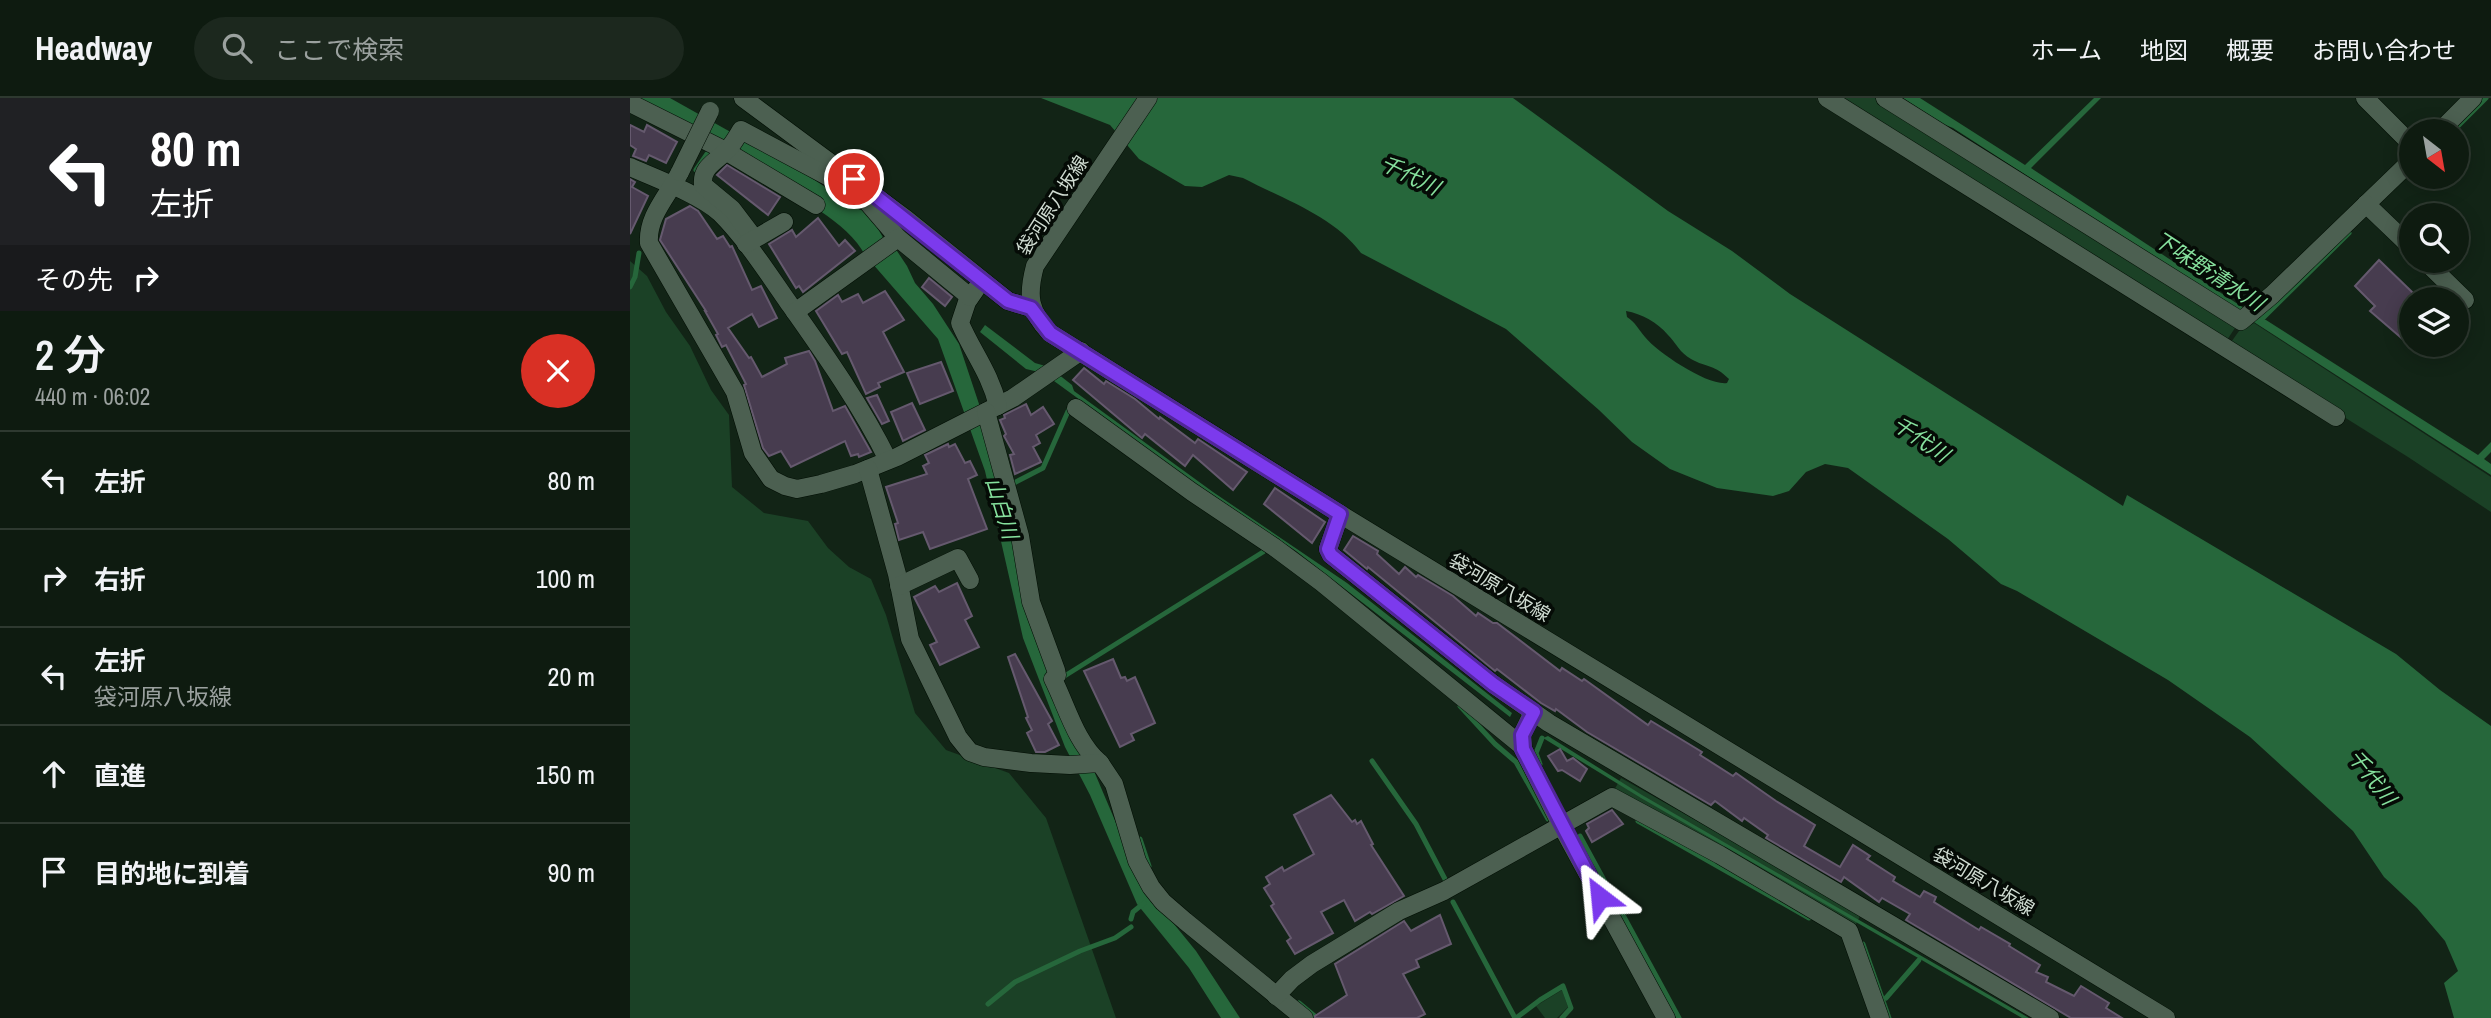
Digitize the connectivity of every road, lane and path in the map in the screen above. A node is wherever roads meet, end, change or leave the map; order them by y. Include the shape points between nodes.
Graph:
1 (743, 98) edge
2 (1148, 98) edge
3 (1827, 98) edge
4 (1885, 98) edge
5 (2365, 98) edge
6 (2473, 98) edge
7 (630, 103) edge
8 (714, 105) edge
9 (2452, 119) edge
10 (2399, 132) edge
11 (727, 151) junction
12 (630, 167) edge
13 (2399, 172) edge
14 (821, 174) junction
15 (676, 179) junction
16 (854, 179) junction
17 (2366, 204) junction
18 (784, 222) dead end
19 (2399, 236) edge
20 (750, 241) junction
21 (895, 241) junction
22 (2437, 273) edge
23 (982, 280) junction
24 (2451, 287) edge
25 (970, 297) junction
26 (1031, 303) junction
27 (796, 312) junction
28 (1081, 351) junction
29 (1076, 408) dead end
30 (989, 410) junction
31 (2336, 417) dead end
32 (888, 460) junction
33 (868, 469) junction
34 (1340, 514) junction
35 (970, 580) dead end
36 (899, 586) junction
37 (1534, 712) junction
38 (1522, 746) junction
39 (1097, 763) junction
40 (1561, 825) junction
41 (1276, 996) junction
42 (1304, 1018) edge
43 (1666, 1018) edge
44 (1880, 1018) edge
45 (2050, 1018) edge
46 (2166, 1018) edge

1 - 16 street
2 - 26 street, 袋河原八坂線 via 1035,267
3 - 31 street
4 - 17 street via 2241,321
5 - 10 street
6 - 9 street
7 - 11 street
8 - 15 street, bridge
11 - 14 street via 741,130
11 - 14 street via 810,201
11 - 20 street via 708,167 703,185 732,209
12 - 15 street
13 - 17 street
14 - 16 street via 846,186
15 - 20 street
15 - 33 street via 653,217 649,243 735,392 761,467 771,479 797,489
16 - 21 street via 856,189
16 - 23 street
17 - 19 street
18 - 20 street
20 - 27 street
21 - 25 street
21 - 27 street
22 - 24 street
23 - 25 street
23 - 26 street via 1008,301
25 - 30 street via 960,323 984,365
26 - 28 street, 袋河原八坂線 via 1050,333
27 - 32 street
28 - 30 street
28 - 34 street, 袋河原八坂線
29 - 38 street via 1321,582
30 - 32 street
30 - 39 street via 1031,602 1056,670 1053,679
32 - 33 street
33 - 36 street
34 - 37 street via 1328,549 1331,555
34 - 46 street, 袋河原八坂線
35 - 36 street via 958,558
36 - 39 street via 910,639 958,737 970,751 1031,763
37 - 38 street via 1522,735
37 - 45 street
38 - 40 street
39 - 41 street via 1114,785 1137,861 1151,887
40 - 41 street via 1399,911 1312,964
40 - 43 street
40 - 44 street via 1612,796 1849,931
41 - 42 street

